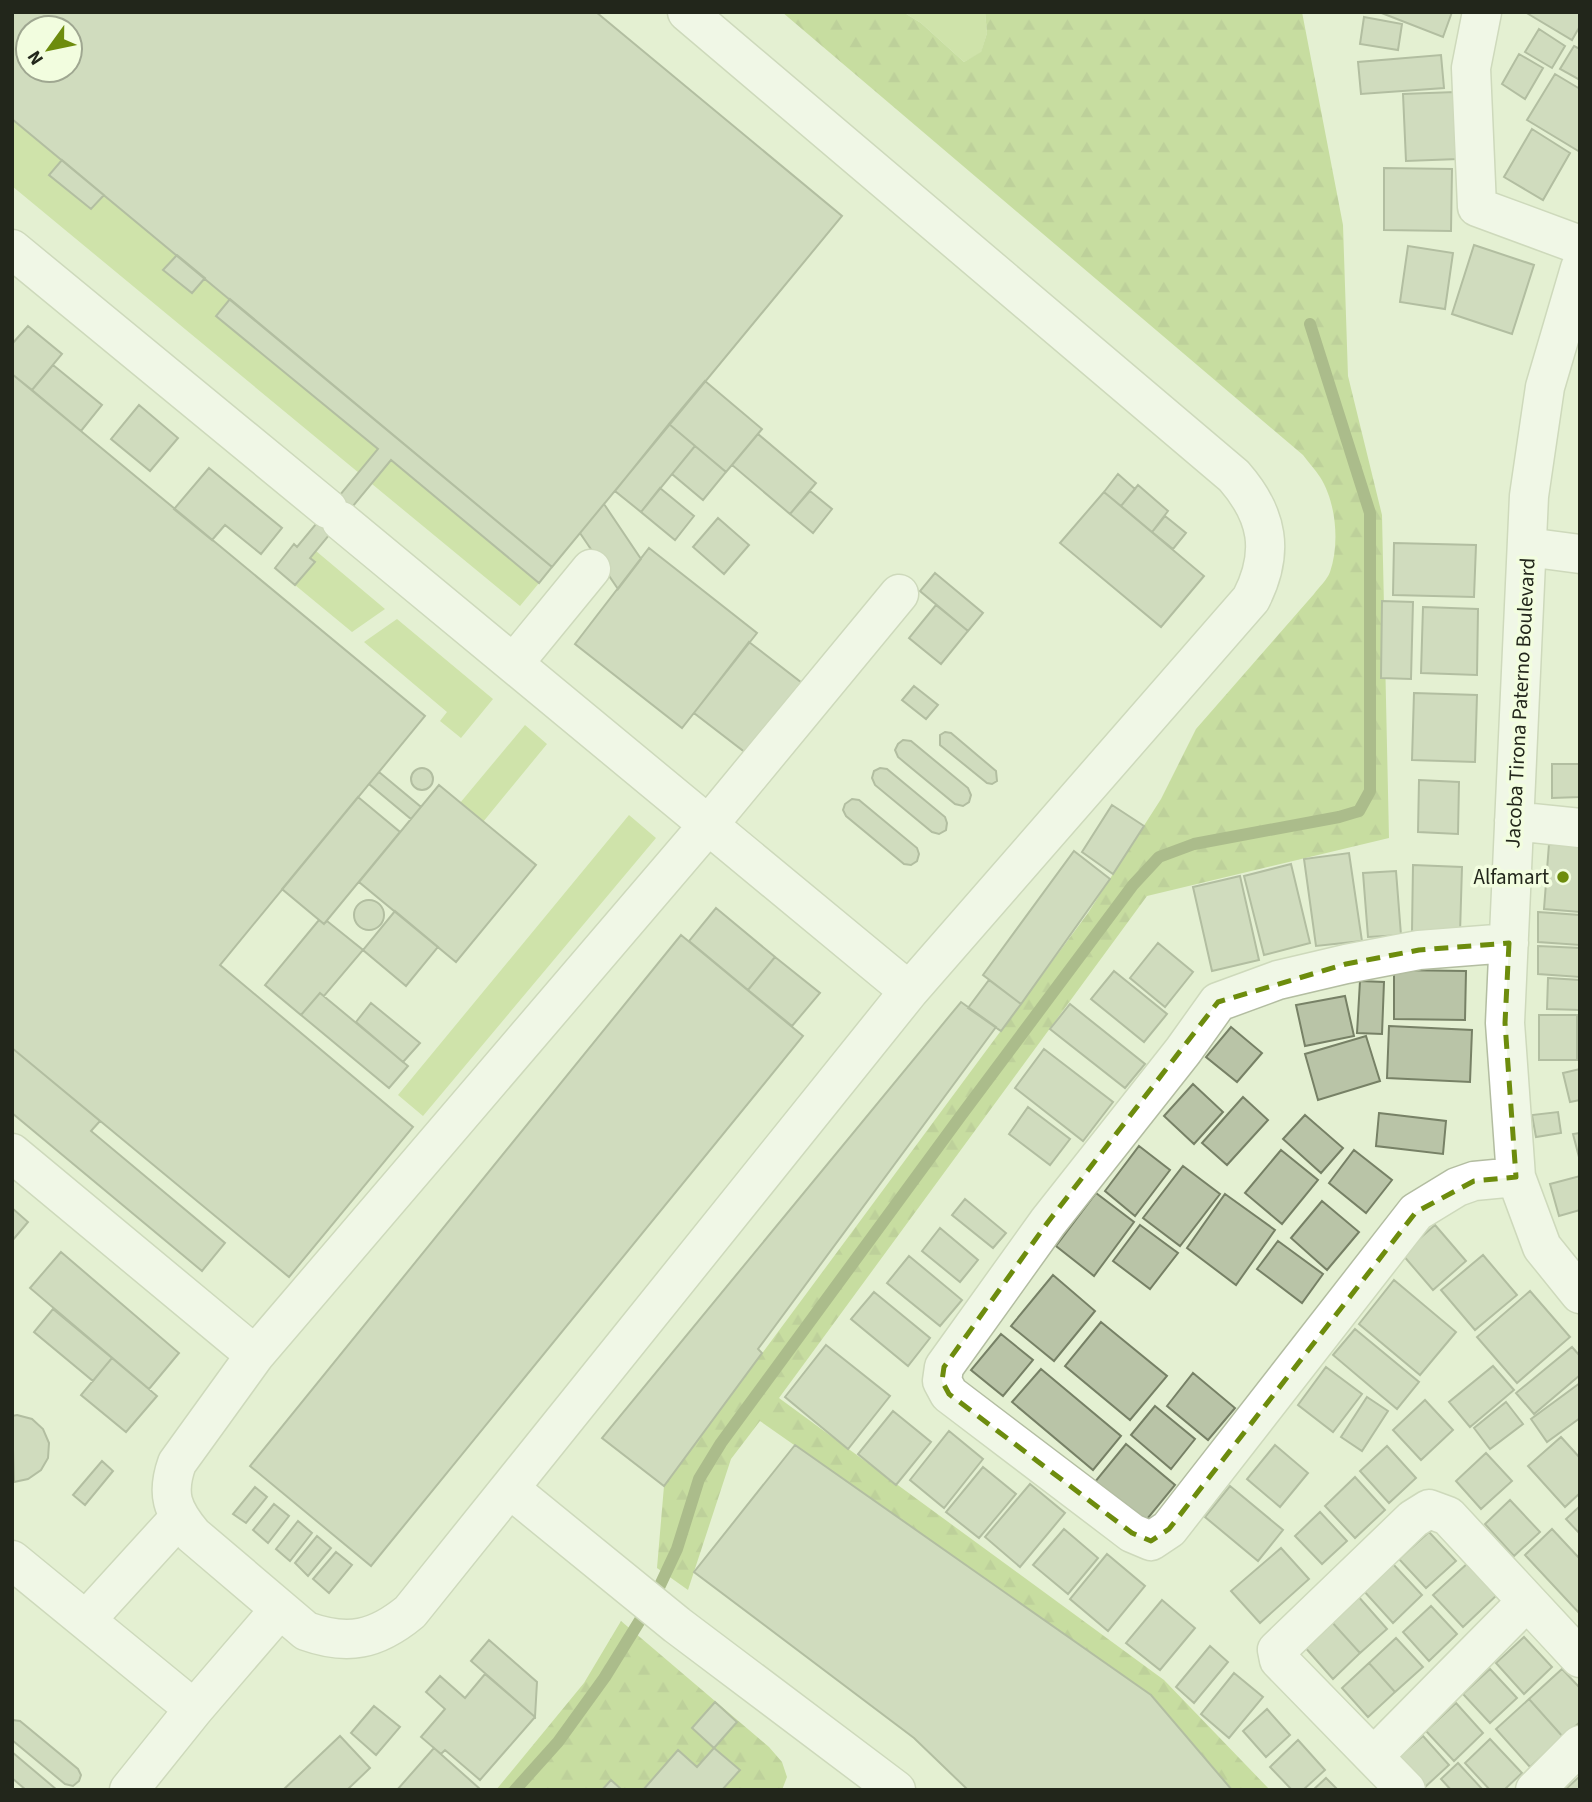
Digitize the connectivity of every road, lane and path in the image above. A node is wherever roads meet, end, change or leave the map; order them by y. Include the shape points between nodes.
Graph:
1 (687, 12) edge
2 (1482, 12) edge
3 (1580, 245) edge
4 (12, 249) edge
5 (1580, 268) edge
6 (1527, 547) junction
7 (1580, 554) edge
8 (591, 569) dead end
9 (899, 594) dead end
10 (514, 663) junction
11 (1514, 821) junction
12 (709, 824) junction
13 (1580, 828) edge
14 (1509, 943) junction
15 (909, 991) junction
16 (12, 1153) edge
17 (1516, 1178) junction
18 (1580, 1294) edge
19 (255, 1355) junction
20 (510, 1489) junction
21 (179, 1518) junction
22 (12, 1560) edge
23 (1527, 1601) junction
24 (280, 1609) junction
25 (87, 1619) junction
26 (1580, 1658) edge
27 (194, 1709) junction
28 (1580, 1745) edge
29 (1374, 1756) junction
30 (883, 1785) edge
31 (129, 1790) edge
32 (1406, 1790) edge
33 (1535, 1790) edge

1 - 15 street via 1234,475 1250,494 1263,526 1265,559 1251,599
2 - 3 street via 1471,68 1477,207
4 - 10 street
5 - 6 street, Jacoba Tirona Paterno Boulevard via 1545,387 1529,496
6 - 7 street
6 - 11 street, Jacoba Tirona Paterno Boulevard
8 - 10 street
9 - 12 street
10 - 12 street
11 - 13 street
11 - 14 street, Jacoba Tirona Paterno Boulevard
12 - 15 street
12 - 19 street
14 - 17 street, Jacoba Tirona Paterno Boulevard via 1505,1023
14 - 17 street via 1419,950 1346,964 1278,980 1218,1002 1048,1222 944,1367 942,1381 949,1394 1132,1533 1151,1541 1169,1529 1416,1212 1474,1181
15 - 20 street
16 - 19 street
17 - 18 street, Jacoba Tirona Paterno Boulevard via 1542,1247
19 - 21 street via 177,1463 170,1482
20 - 24 street via 410,1612 379,1633 342,1640 324,1637 306,1631
20 - 30 street
21 - 24 street
21 - 25 street
22 - 25 street
23 - 26 street
23 - 29 street
23 - 29 street via 1448,1516 1429,1509 1284,1642 1277,1650 1279,1660
24 - 27 street
25 - 27 street
27 - 31 street
28 - 33 street
29 - 32 street

